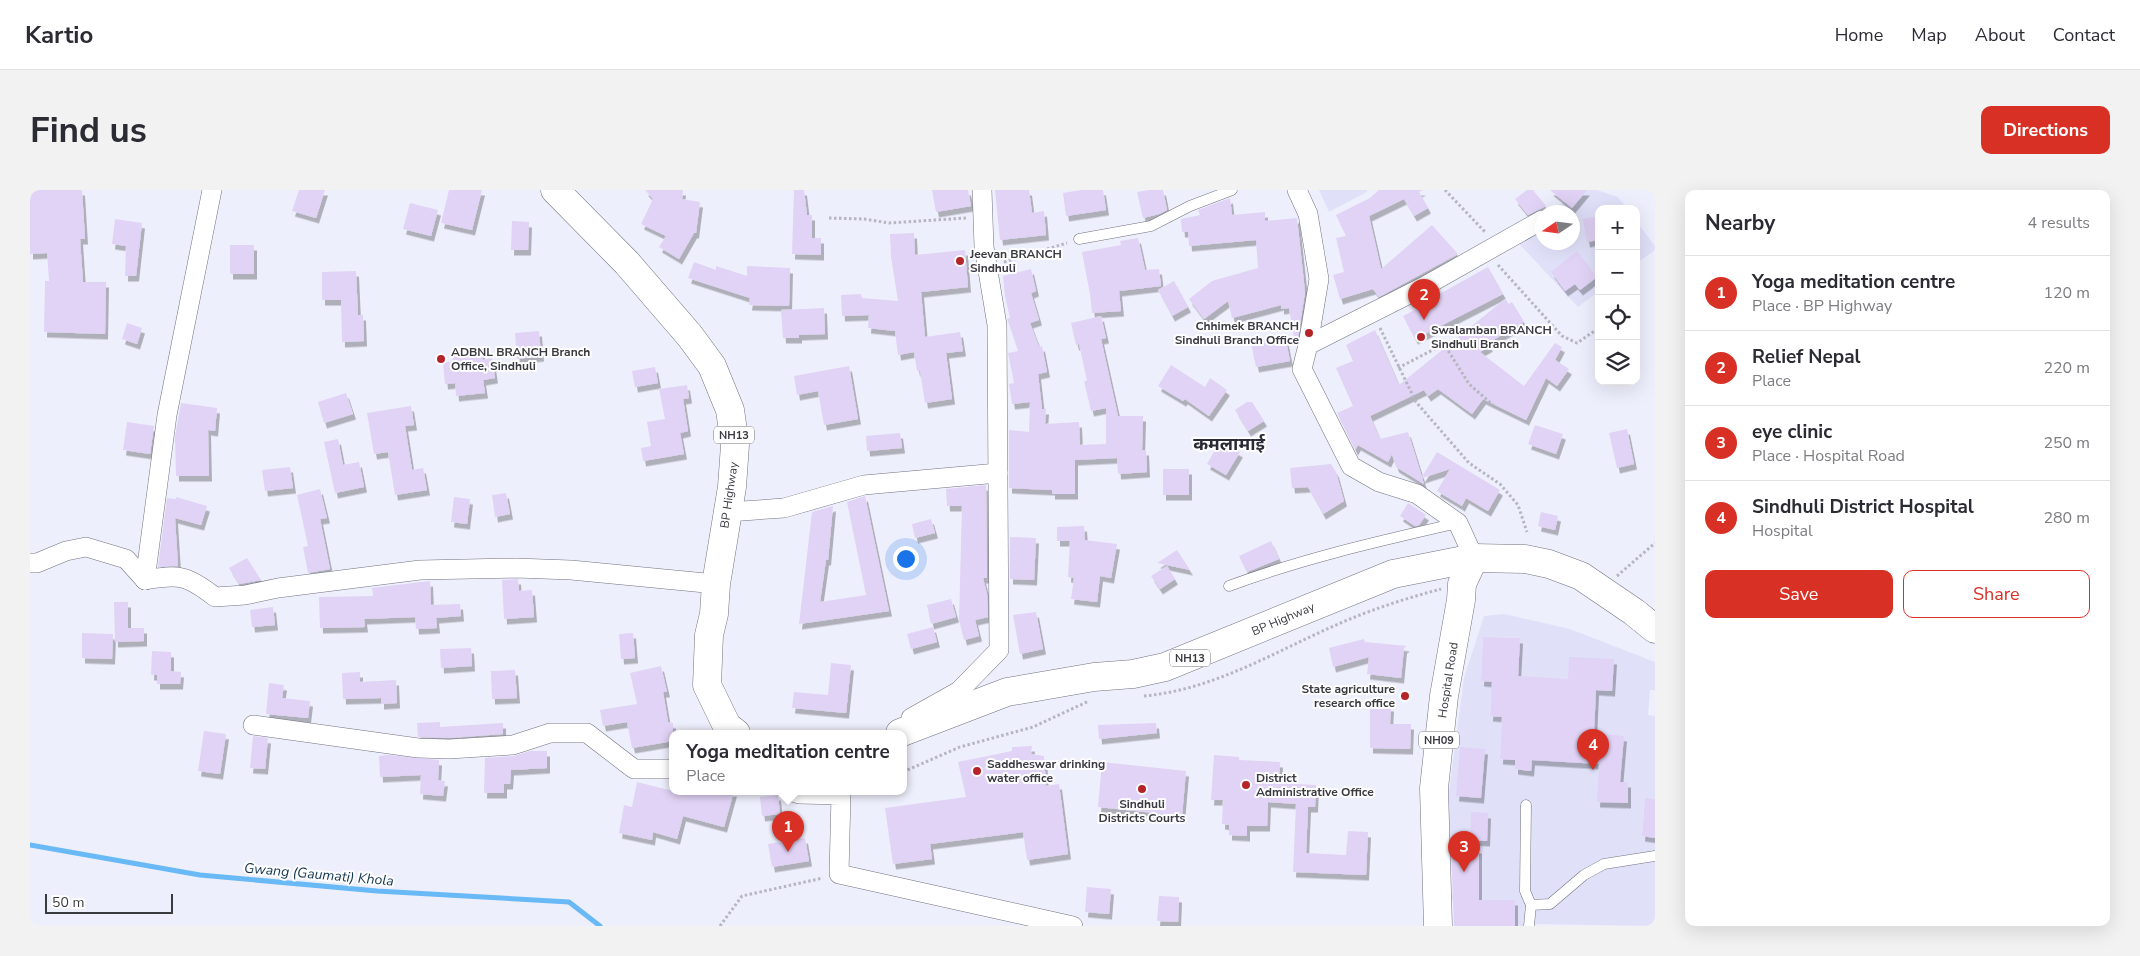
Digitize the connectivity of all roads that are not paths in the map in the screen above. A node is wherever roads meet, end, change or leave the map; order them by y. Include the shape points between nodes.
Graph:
1 (212, 190) edge
2 (555, 190) edge
3 (982, 190) edge
4 (1232, 190) edge
5 (1297, 190) edge
6 (1535, 224) edge
7 (1079, 239) road end
8 (1308, 345) junction
9 (998, 473) junction
10 (728, 512) junction
11 (1458, 523) junction
12 (1474, 558) junction
13 (30, 563) edge
14 (145, 580) junction
15 (716, 584) junction
16 (1229, 586) dead end
17 (1655, 629) edge
18 (253, 724) dead end
19 (730, 730) edge
20 (903, 730) edge
21 (907, 730) edge
22 (669, 769) edge
23 (841, 795) edge
24 (1526, 805) dead end
25 (1655, 856) edge
26 (1531, 905) junction
27 (1073, 926) edge
28 (1438, 926) edge
29 (1529, 926) edge

1 - 14 street via 167,415
2 - 10 main road, BP Highway / NH13 via 627,263 712,366 730,410 735,445
3 - 9 street via 986,268 997,325
4 - 7 lane via 1151,226
5 - 8 street via 1308,214 1319,279
6 - 8 street via 1425,286
8 - 11 street via 1302,369 1351,466 1379,482 1417,494
9 - 10 street via 864,485 784,508
9 - 20 street via 999,650 959,691 911,718
10 - 15 main road, BP Highway / NH13
11 - 12 street
11 - 16 lane via 1337,551
12 - 17 main road, BP Highway / NH13 via 1525,559 1581,576
12 - 21 main road, BP Highway / NH13 via 1393,574 1165,667 1007,692
12 - 28 main road, Hospital Road / NH09 via 1462,584 1435,778
13 - 14 street via 86,547 126,559
14 - 15 street via 183,577 215,597 420,570 571,570
15 - 19 main road, BP Highway / NH13 via 714,614 708,635 707,684
18 - 22 street via 418,748 449,749 513,744 550,733 587,733 634,769
23 - 27 street via 839,874
24 - 26 lane via 1525,891
25 - 26 lane via 1604,864 1550,904
26 - 29 lane

